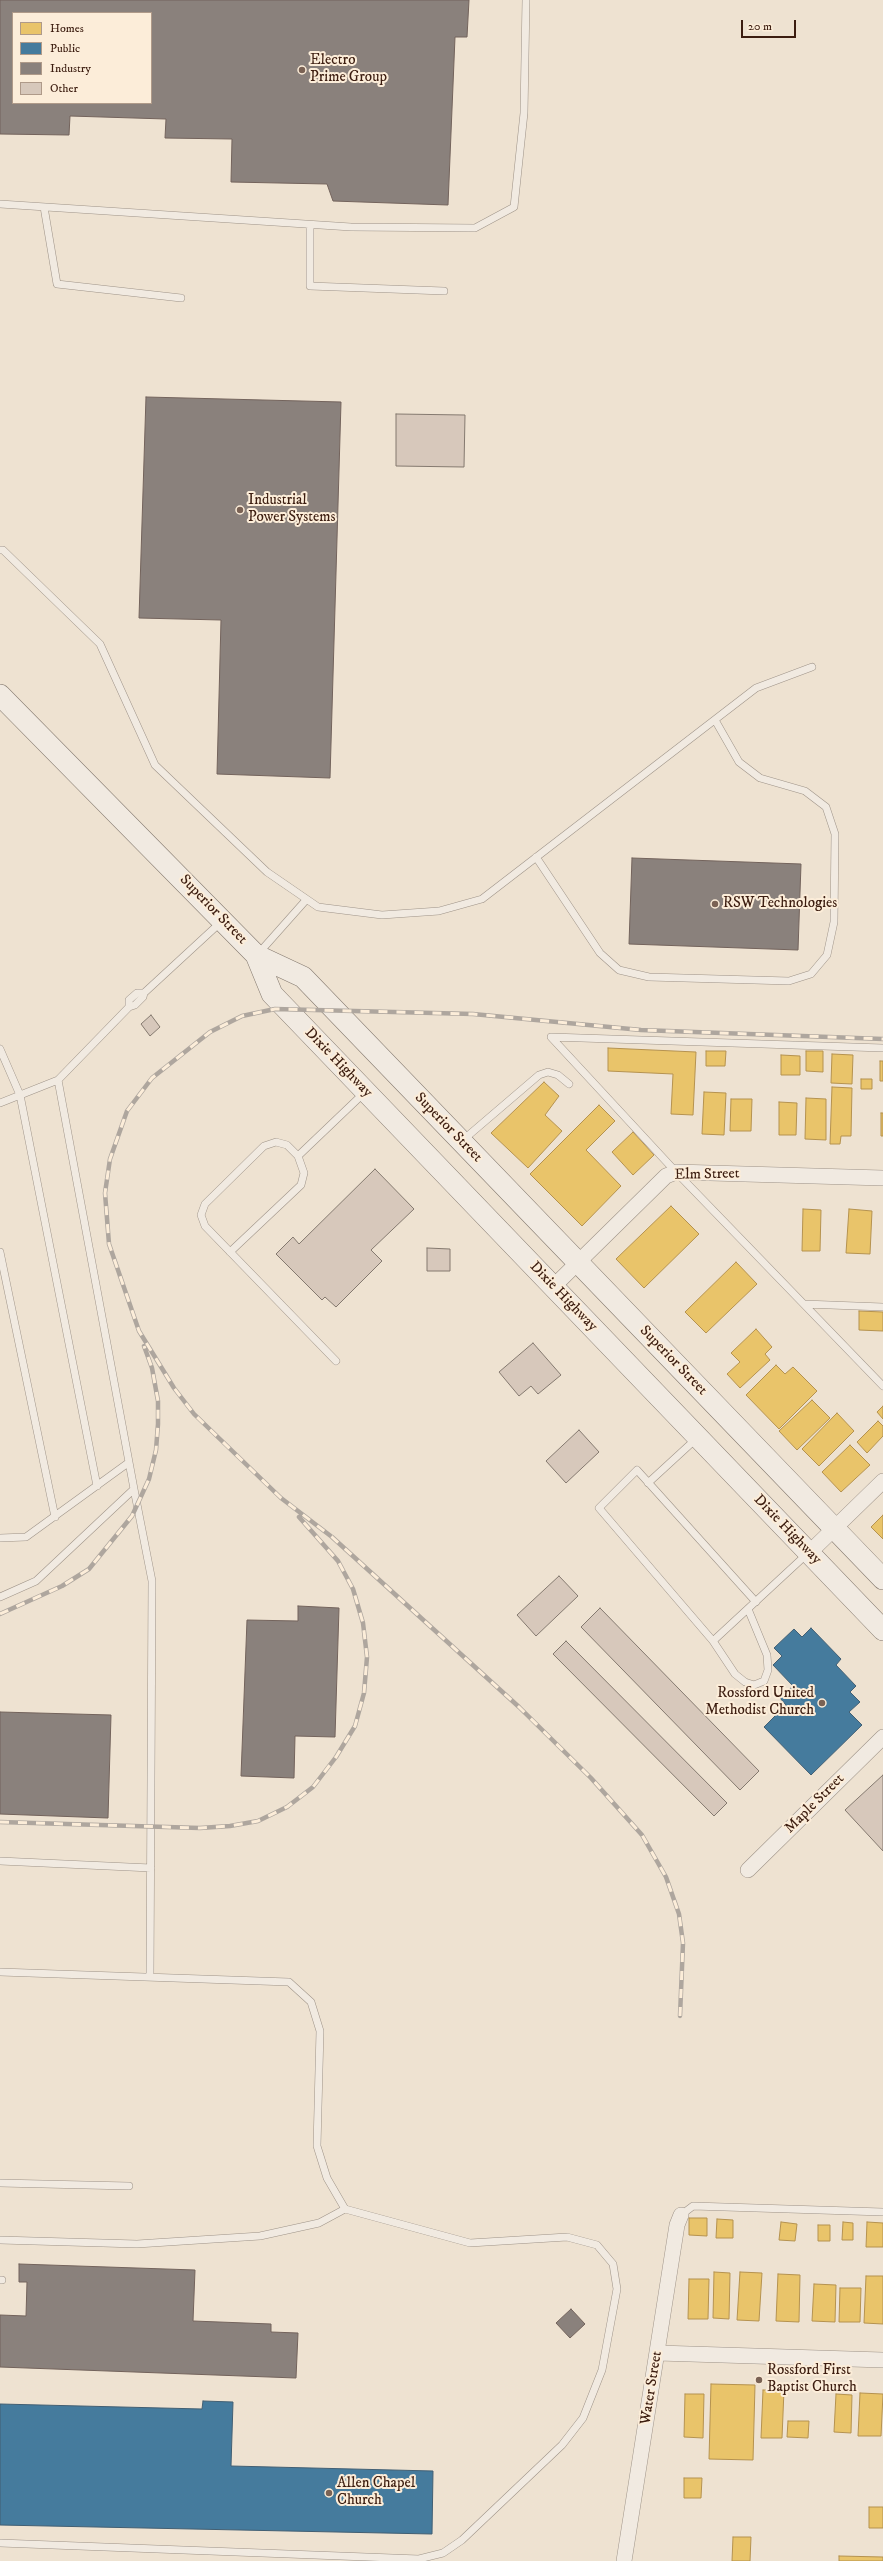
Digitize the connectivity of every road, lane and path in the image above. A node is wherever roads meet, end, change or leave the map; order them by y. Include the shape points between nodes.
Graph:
1 (526, 0) edge
2 (0, 204) edge
3 (44, 207) junction
4 (310, 225) junction
5 (444, 291) dead end
6 (181, 298) dead end
7 (0, 550) edge
8 (812, 667) dead end
9 (0, 695) edge
10 (715, 720) junction
11 (536, 857) junction
12 (306, 900) junction
13 (222, 920) junction
14 (256, 955) junction
15 (883, 1048) edge
16 (0, 1049) edge
17 (391, 1068) junction
18 (58, 1080) junction
19 (568, 1084) dead end
20 (365, 1091) junction
21 (20, 1095) junction
22 (0, 1103) edge
23 (462, 1141) junction
24 (298, 1156) junction
25 (676, 1172) junction
26 (883, 1178) edge
27 (0, 1252) edge
28 (230, 1252) junction
29 (579, 1263) junction
30 (553, 1287) junction
31 (804, 1304) junction
32 (883, 1307) edge
33 (336, 1362) dead end
34 (883, 1386) edge
35 (698, 1437) junction
36 (128, 1463) junction
37 (883, 1481) edge
38 (648, 1483) junction
39 (97, 1486) junction
40 (134, 1489) junction
41 (55, 1517) junction
42 (834, 1528) junction
43 (0, 1538) edge
44 (809, 1553) junction
45 (883, 1579) edge
46 (0, 1597) edge
47 (756, 1602) junction
48 (748, 1609) junction
49 (883, 1630) edge
50 (713, 1641) junction
51 (883, 1737) edge
52 (0, 1861) edge
53 (151, 1868) junction
54 (748, 1870) dead end
55 (0, 1972) edge
56 (150, 1976) junction
57 (0, 2183) edge
58 (130, 2186) dead end
59 (345, 2209) junction
60 (883, 2212) edge
61 (681, 2215) joint
62 (0, 2240) edge
63 (658, 2354) junction
64 (883, 2360) edge
65 (0, 2542) edge
66 (624, 2561) edge

1 - 4 lane via 524,113 514,207 475,228 419,229
2 - 3 lane
3 - 4 lane
3 - 6 lane via 57,284
4 - 5 lane via 310,286
7 - 12 lane via 3,550 100,644 155,765 267,872
8 - 10 lane via 756,688
9 - 13 main road, Superior Street
10 - 11 lane
10 - 11 lane via 739,762 760,778 806,791 826,807 835,834 834,922 827,955 811,974 789,982 649,977 619,970 600,953
11 - 12 lane via 482,899 439,911 382,915 318,907
12 - 14 lane
13 - 14 main road, Superior Street
13 - 18 lane via 144,993 137,993 129,1000 129,1007
14 - 17 main road, Superior Street via 303,977
14 - 20 main road, Dixie Highway via 272,994
15 - 25 lane via 550,1037
16 - 21 lane
17 - 20 main road
17 - 23 main road, Superior Street
18 - 21 lane
18 - 36 lane
19 - 23 lane via 558,1075 548,1072 539,1075
20 - 24 lane
20 - 30 main road, Dixie Highway
21 - 22 lane
21 - 39 lane
23 - 29 main road, Superior Street
24 - 28 lane via 304,1173 301,1185
24 - 28 lane via 287,1145 276,1142 264,1146 205,1204 201,1215 205,1226
25 - 26 street, Elm Street
25 - 29 street, Elm Street via 658,1182
25 - 31 lane
27 - 41 lane
28 - 33 lane
29 - 30 street, Elm Street
29 - 42 main road, Superior Street
30 - 35 main road, Dixie Highway
31 - 32 lane
31 - 34 lane
35 - 38 lane
35 - 44 main road, Dixie Highway
36 - 39 lane
36 - 40 lane
37 - 42 street
38 - 47 lane
38 - 50 lane via 637,1470 599,1508
39 - 41 lane
40 - 46 lane via 36,1581
40 - 53 lane via 152,1581
41 - 43 lane via 26,1537
42 - 44 street
42 - 45 main road, Superior Street
44 - 47 lane
44 - 49 main road, Dixie Highway
47 - 48 lane
48 - 50 lane
48 - 50 lane via 767,1655 768,1670 764,1681 754,1685 745,1682 735,1674
51 - 54 street, Maple Street
52 - 53 lane
53 - 56 lane
55 - 56 lane
56 - 59 lane via 289,1982 311,2002 320,2031 317,2146 327,2178
57 - 58 lane
59 - 62 lane via 319,2223 260,2236 137,2244
59 - 65 lane via 470,2243 567,2237 597,2245 613,2264 617,2289 602,2370 583,2418 562,2445 462,2540 443,2553 419,2559
60 - 61 lane via 693,2206
61 - 63 street, Water Street via 677,2224
63 - 64 street
63 - 66 street, Water Street

